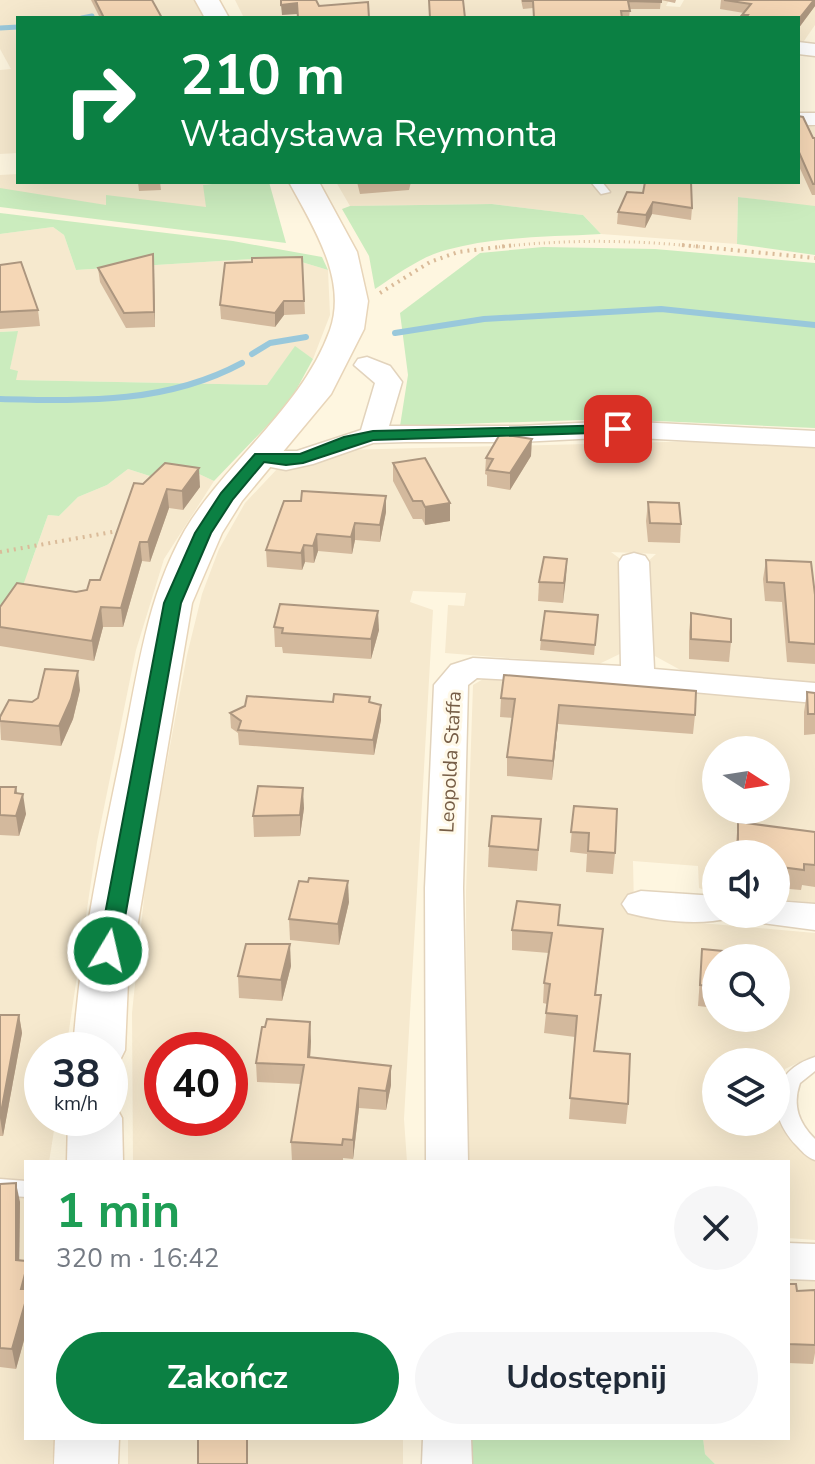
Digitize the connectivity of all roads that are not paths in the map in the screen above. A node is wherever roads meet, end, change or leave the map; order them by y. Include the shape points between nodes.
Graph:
1 (305, 184) edge
2 (598, 184) edge
3 (605, 192) dead end
4 (367, 365) dead end
5 (373, 435) junction
6 (815, 439) edge
7 (260, 457) junction
8 (634, 562) dead end
9 (638, 677) junction
10 (815, 693) edge
11 (641, 904) dead end
12 (702, 908) edge
13 (790, 915) edge
14 (815, 917) edge
15 (100, 1032) edge
16 (815, 1064) edge
17 (95, 1136) edge
18 (815, 1152) edge
19 (95, 1160) edge
20 (447, 1160) edge
21 (0, 1187) edge
22 (24, 1189) edge
23 (790, 1261) edge
24 (815, 1262) edge
25 (87, 1440) edge
26 (447, 1440) edge
27 (86, 1464) edge
28 (447, 1464) edge

1 - 7 street via 341,252 352,301 347,329 319,387
2 - 3 lane
4 - 5 street via 389,382
5 - 6 street via 618,429
5 - 7 street via 303,458
7 - 15 street via 203,533 172,603 123,859
8 - 9 street
9 - 10 street, Leopolda Staffa
9 - 20 street, Leopolda Staffa via 473,668 463,670 451,685 444,888
11 - 12 street
13 - 14 street
16 - 18 lane via 789,1080 786,1098 791,1123
17 - 19 street
21 - 22 lane
23 - 24 street
25 - 27 street
26 - 28 street

